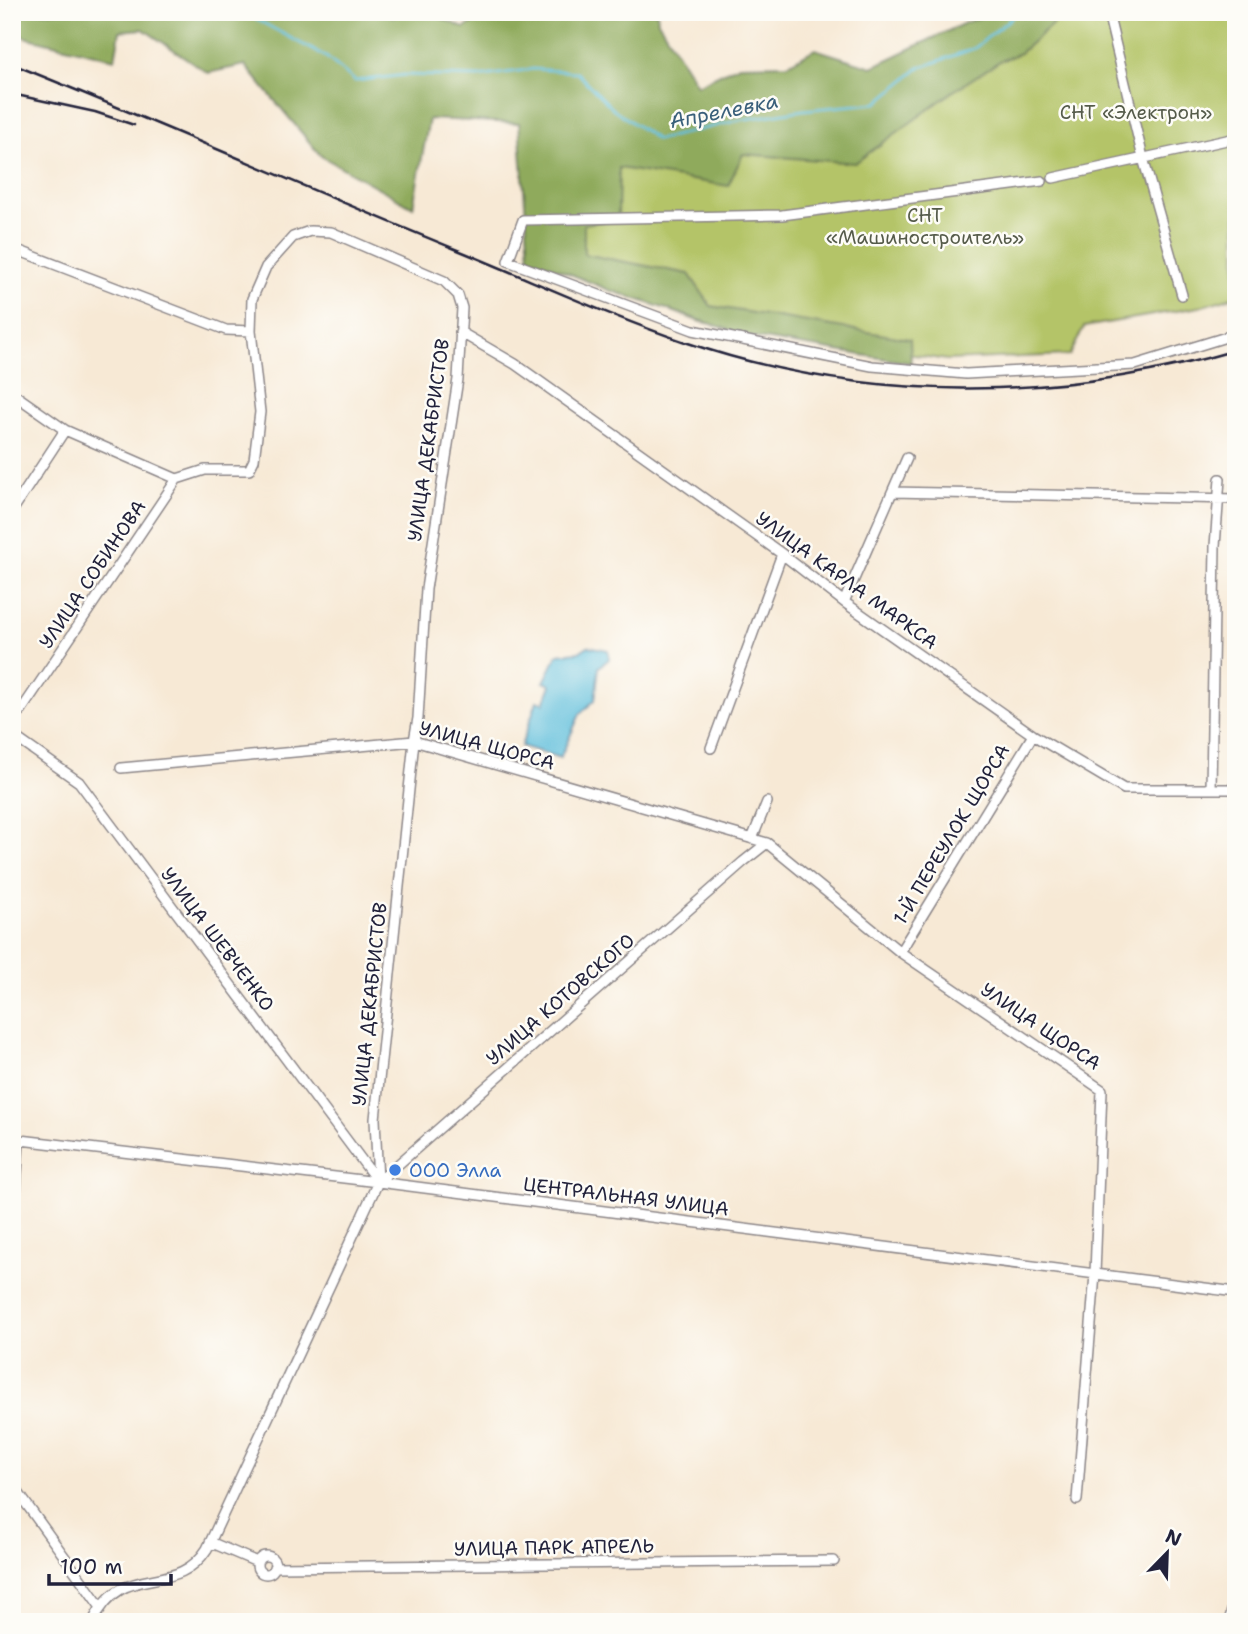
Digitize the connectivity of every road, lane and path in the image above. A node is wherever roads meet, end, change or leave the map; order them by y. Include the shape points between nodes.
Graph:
1 (1109, 17) dead end
2 (1236, 138) edge
3 (1143, 158) junction
4 (1053, 178) dead end
5 (1042, 181) dead end
6 (12, 248) edge
7 (1182, 295) dead end
8 (251, 331) junction
9 (460, 332) junction
10 (1236, 334) edge
11 (12, 393) edge
12 (65, 430) junction
13 (907, 458) dead end
14 (177, 479) junction
15 (1220, 479) dead end
16 (892, 492) junction
17 (1219, 499) junction
18 (1236, 499) edge
19 (12, 511) edge
20 (782, 554) junction
21 (844, 602) junction
22 (12, 724) edge
23 (12, 735) edge
24 (1033, 735) junction
25 (414, 741) junction
26 (710, 748) dead end
27 (121, 768) dead end
28 (1211, 789) junction
29 (1236, 789) edge
30 (767, 803) dead end
31 (752, 839) junction
32 (767, 843) junction
33 (900, 952) junction
34 (16, 1139) edge
35 (378, 1182) junction
36 (12, 1207) edge
37 (1095, 1274) junction
38 (1236, 1292) edge
39 (12, 1484) edge
40 (1077, 1500) dead end
41 (210, 1542) junction
42 (834, 1561) dead end
43 (1236, 1595) edge
44 (100, 1606) junction
45 (93, 1622) edge
46 (1229, 1622) edge

1 - 3 street
2 - 3 street
3 - 4 street
3 - 7 street
5 - 10 street via 782,215 523,220 508,261 693,330 873,366 966,374 1135,365
6 - 8 street via 226,330
8 - 9 street, УЛИЦА ДЕКАБРИСТОВ via 253,299 265,267 293,237 310,231 331,232 444,281 460,298
8 - 14 street via 260,412 254,460 248,470 205,470
9 - 20 street, УЛИЦА КАРЛА МАРКСА via 515,364
9 - 25 street, УЛИЦА ДЕКАБРИСТОВ via 458,379 426,589
11 - 12 street
12 - 14 street
12 - 19 street
13 - 16 street
14 - 22 street, УЛИЦА СОБИНОВА
15 - 17 street
16 - 17 street
16 - 21 street
17 - 18 street
17 - 28 street
20 - 21 street, УЛИЦА КАРЛА МАРКСА
20 - 26 street
21 - 24 street, УЛИЦА КАРЛА МАРКСА
23 - 35 street, УЛИЦА ШЕВЧЕНКО via 79,782
24 - 28 street, УЛИЦА КАРЛА МАРКСА via 1124,789
24 - 33 street, 1-Й ПЕРЕУЛОК ЩОРСА
25 - 27 street, УЛИЦА ЩОРСА
25 - 31 street, УЛИЦА ЩОРСА
25 - 35 street, УЛИЦА ДЕКАБРИСТОВ via 375,1119
28 - 29 street, УЛИЦА КАРЛА МАРКСА
30 - 31 street
31 - 32 street, УЛИЦА ЩОРСА
32 - 33 street, УЛИЦА ЩОРСА
32 - 35 street, УЛИЦА КОТОВСКОГО
33 - 37 street, УЛИЦА ЩОРСА via 1102,1090
34 - 35 street, ЦЕНТРАЛЬНАЯ УЛИЦА
34 - 36 street
35 - 37 street, ЦЕНТРАЛЬНАЯ УЛИЦА
35 - 41 street, УЛИЦА ДЕКАБРИСТОВ
37 - 38 street, ЦЕНТРАЛЬНАЯ УЛИЦА
37 - 40 street, УЛИЦА ЩОРСА
39 - 44 street
41 - 42 street, УЛИЦА ПАРК АПРЕЛЬ via 257,1562 264,1573 274,1567
41 - 44 street, УЛИЦА ДЕКАБРИСТОВ via 190,1568 123,1587
43 - 46 street
44 - 45 street

